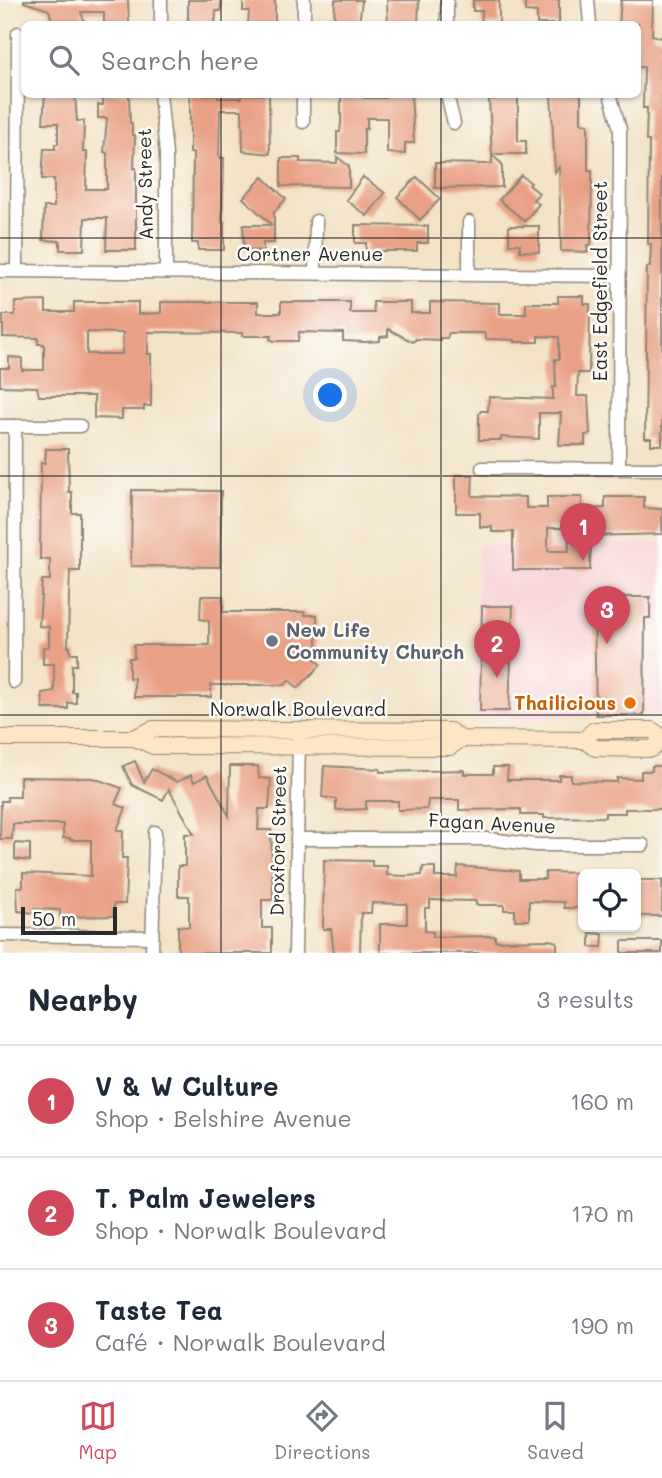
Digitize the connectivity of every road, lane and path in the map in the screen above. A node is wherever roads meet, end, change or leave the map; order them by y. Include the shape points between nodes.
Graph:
1 (161, 0) edge
2 (304, 0) edge
3 (447, 0) edge
4 (588, 0) edge
5 (161, 21) edge
6 (304, 21) edge
7 (447, 21) edge
8 (590, 21) edge
9 (18, 33) dead end
10 (160, 98) edge
11 (303, 98) edge
12 (448, 98) edge
13 (611, 98) edge
14 (303, 122) dead end
15 (454, 123) dead end
16 (316, 221) dead end
17 (469, 222) dead end
18 (0, 271) edge
19 (17, 271) junction
20 (166, 272) junction
21 (315, 273) junction
22 (469, 274) junction
23 (620, 276) junction
24 (0, 426) edge
25 (15, 426) junction
26 (80, 426) dead end
27 (482, 468) dead end
28 (619, 468) junction
29 (662, 469) edge
30 (14, 682) dead end
31 (0, 738) edge
32 (299, 739) junction
33 (662, 739) edge
34 (155, 832) dead end
35 (297, 839) junction
36 (643, 845) dead end
37 (0, 935) edge
38 (152, 937) junction
39 (152, 953) edge
40 (295, 953) edge

1 - 5 street
2 - 6 street
3 - 7 street
4 - 8 street
9 - 19 street
10 - 20 street, Andy Street via 166,154
11 - 14 street
12 - 15 street
13 - 23 street, East Edgefield Street via 620,129
16 - 21 street
17 - 22 street
18 - 19 street, Cortner Avenue
19 - 20 street, Cortner Avenue
20 - 21 street, Cortner Avenue
21 - 22 street, Cortner Avenue
22 - 23 street, Cortner Avenue
23 - 28 street, East Edgefield Street
24 - 25 street
25 - 26 street
25 - 30 street
27 - 28 street
28 - 29 street
31 - 32 main road, Norwalk Boulevard via 135,738 153,729
32 - 33 main road, Norwalk Boulevard via 450,747 461,739 584,740 594,730 652,730
32 - 35 street, Droxford Street
34 - 38 street
35 - 36 street, Fagan Avenue
35 - 40 street, Droxford Street
37 - 38 street
38 - 39 street

